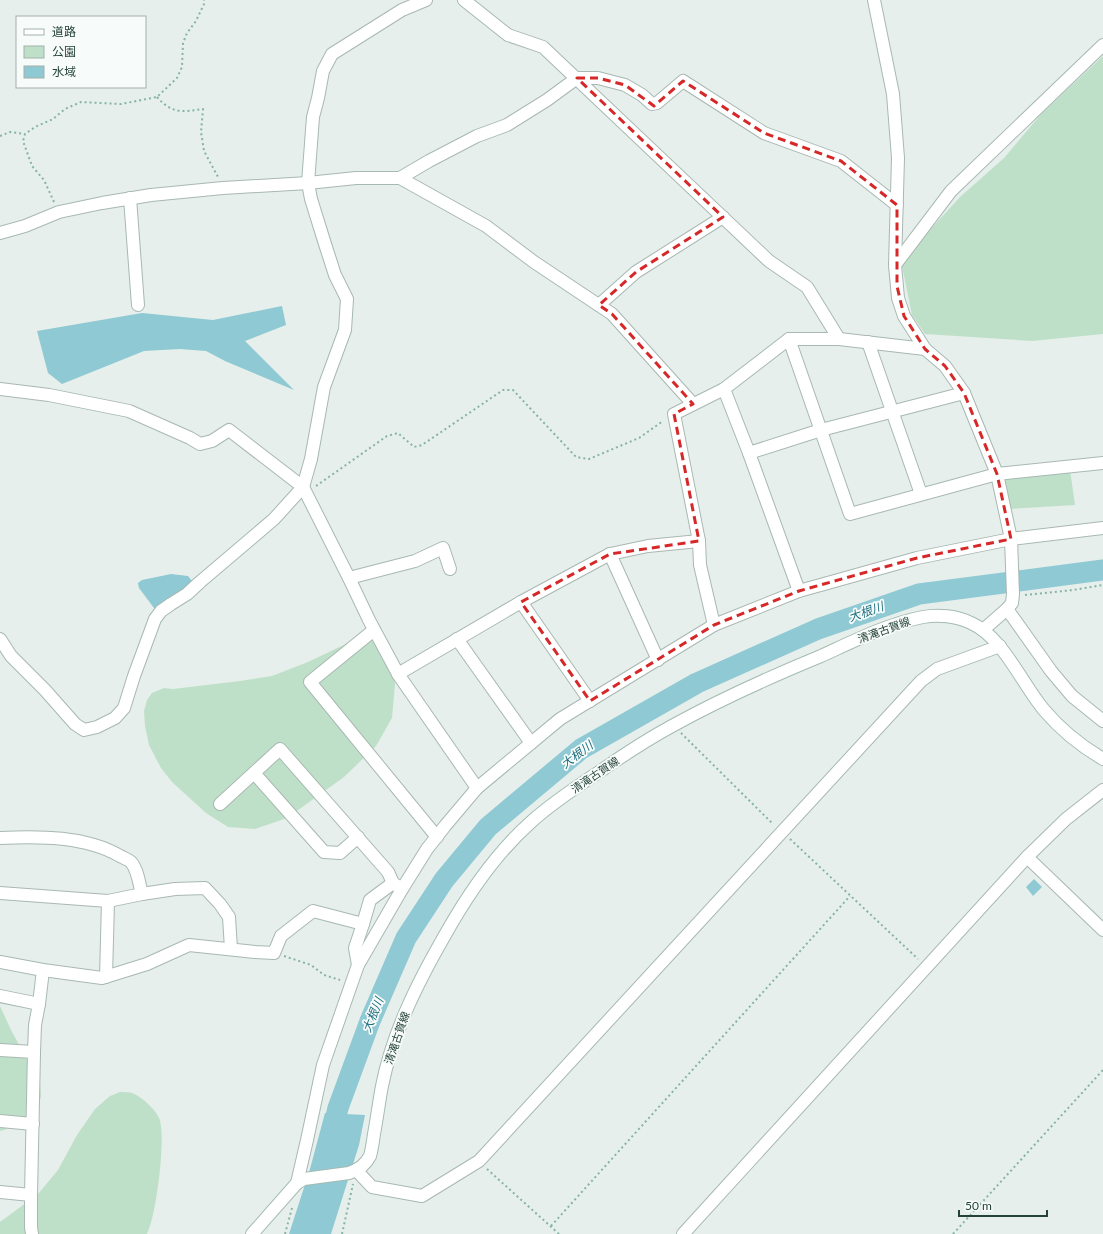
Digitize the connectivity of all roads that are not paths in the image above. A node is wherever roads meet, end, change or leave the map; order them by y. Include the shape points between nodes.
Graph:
1 (426, 0) edge
2 (464, 0) edge
3 (874, 0) edge
4 (1103, 45) edge
5 (577, 78) junction
6 (400, 178) junction
7 (308, 183) junction
8 (130, 198) junction
9 (897, 205) junction
10 (723, 217) junction
11 (0, 233) edge
12 (896, 265) junction
13 (138, 305) dead end
14 (599, 305) junction
15 (790, 339) junction
16 (839, 339) junction
17 (868, 342) junction
18 (925, 349) junction
19 (0, 389) edge
20 (724, 389) junction
21 (964, 393) junction
22 (693, 404) junction
23 (892, 412) junction
24 (821, 430) junction
25 (749, 453) junction
26 (1103, 463) edge
27 (997, 474) junction
28 (303, 487) junction
29 (921, 494) junction
30 (1103, 528) edge
31 (699, 540) junction
32 (1011, 542) junction
33 (610, 554) junction
34 (450, 569) dead end
35 (349, 578) junction
36 (799, 591) junction
37 (1011, 600) junction
38 (521, 602) junction
39 (714, 625) junction
40 (374, 630) junction
41 (983, 630) junction
42 (0, 639) edge
43 (457, 639) junction
44 (1000, 646) junction
45 (6, 654) edge
46 (658, 660) junction
47 (398, 674) junction
48 (590, 701) junction
49 (1103, 721) edge
50 (532, 743) junction
51 (1103, 759) edge
52 (254, 773) junction
53 (477, 788) junction
54 (1103, 790) edge
55 (220, 804) dead end
56 (358, 837) junction
57 (437, 837) junction
58 (0, 838) edge
59 (1028, 857) junction
60 (398, 886) junction
61 (0, 893) edge
62 (142, 894) junction
63 (108, 901) junction
64 (363, 924) junction
65 (1103, 929) edge
66 (231, 949) junction
67 (0, 962) edge
68 (358, 965) junction
69 (43, 970) junction
70 (106, 977) junction
71 (0, 996) edge
72 (39, 1004) junction
73 (0, 1050) edge
74 (34, 1052) junction
75 (0, 1121) edge
76 (33, 1124) junction
77 (353, 1172) junction
78 (300, 1181) junction
79 (0, 1192) edge
80 (31, 1195) junction
81 (32, 1234) edge
82 (252, 1234) edge
83 (683, 1234) edge

1 - 7 street via 402,10 332,54 323,71 313,117
2 - 5 street via 508,35 543,47
3 - 9 street via 893,94 898,158
4 - 12 street via 951,191
5 - 6 street via 507,125 477,136
5 - 9 street via 598,78 625,85 652,104 657,103 683,81 764,133 841,161
5 - 10 street
6 - 7 street via 356,178
6 - 14 street via 486,226 534,262
7 - 8 street via 223,188
7 - 28 street via 335,275 347,299 345,330 324,386 311,459
8 - 11 street via 59,212
8 - 13 street
9 - 12 street
10 - 14 street via 636,272
10 - 16 street via 769,261 807,287
12 - 18 street via 898,298 904,316
14 - 22 street via 612,314
15 - 16 street
15 - 20 street
15 - 24 street
16 - 17 street
17 - 18 street
17 - 23 street
18 - 21 street via 945,366
19 - 28 street via 49,395 129,411 200,444 212,441 229,430
20 - 22 street
20 - 25 street
21 - 23 street
21 - 27 street
22 - 31 street via 674,414
23 - 24 street
23 - 29 street
24 - 25 street
24 - 29 street via 850,514
25 - 36 street
26 - 27 street
27 - 29 street
27 - 32 street
28 - 35 street
28 - 45 street via 268,524 155,619 124,708 115,718 97,728 84,730
30 - 32 street
31 - 33 street
31 - 39 street via 700,565
32 - 36 street via 917,558
32 - 37 street
33 - 38 street
33 - 46 street
34 - 35 street via 443,548 415,561
35 - 40 street
36 - 39 street
37 - 41 street
37 - 49 street via 1050,671 1072,696
38 - 43 street
38 - 48 street
39 - 46 street
40 - 47 street
40 - 57 street via 310,682
41 - 44 street, 清滝古賀線
41 - 77 street, 清滝古賀線 via 971,622 941,616 926,616 880,630 729,697 673,726 628,752 556,801 507,846 464,904 446,934 408,1004 393,1044 382,1086 372,1148 368,1159
42 - 45 street
43 - 47 street
43 - 50 street
44 - 51 street, 清滝古賀線 via 1044,709 1064,731
44 - 77 street via 937,668 921,681 479,1161 422,1196 372,1187
46 - 48 street
47 - 53 street
48 - 50 street via 560,719
50 - 53 street
52 - 55 street
52 - 56 street via 324,852 340,853
52 - 56 street via 280,749
53 - 57 street
54 - 59 street via 1066,819
56 - 60 street
57 - 60 street
58 - 62 street via 61,838 108,849 131,862
59 - 65 street
59 - 83 street
60 - 64 street via 370,900
60 - 68 street
61 - 63 street
62 - 63 street
62 - 66 street via 205,888 230,917
63 - 70 street
64 - 66 street via 313,911 281,936 274,953
64 - 68 street via 354,948
66 - 70 street via 189,945 147,964
67 - 69 street
68 - 78 street via 323,1065
69 - 70 street
69 - 72 street
71 - 72 street
72 - 74 street
73 - 74 street
74 - 76 street
75 - 76 street
76 - 80 street
77 - 78 street
78 - 82 street
79 - 80 street
80 - 81 street

